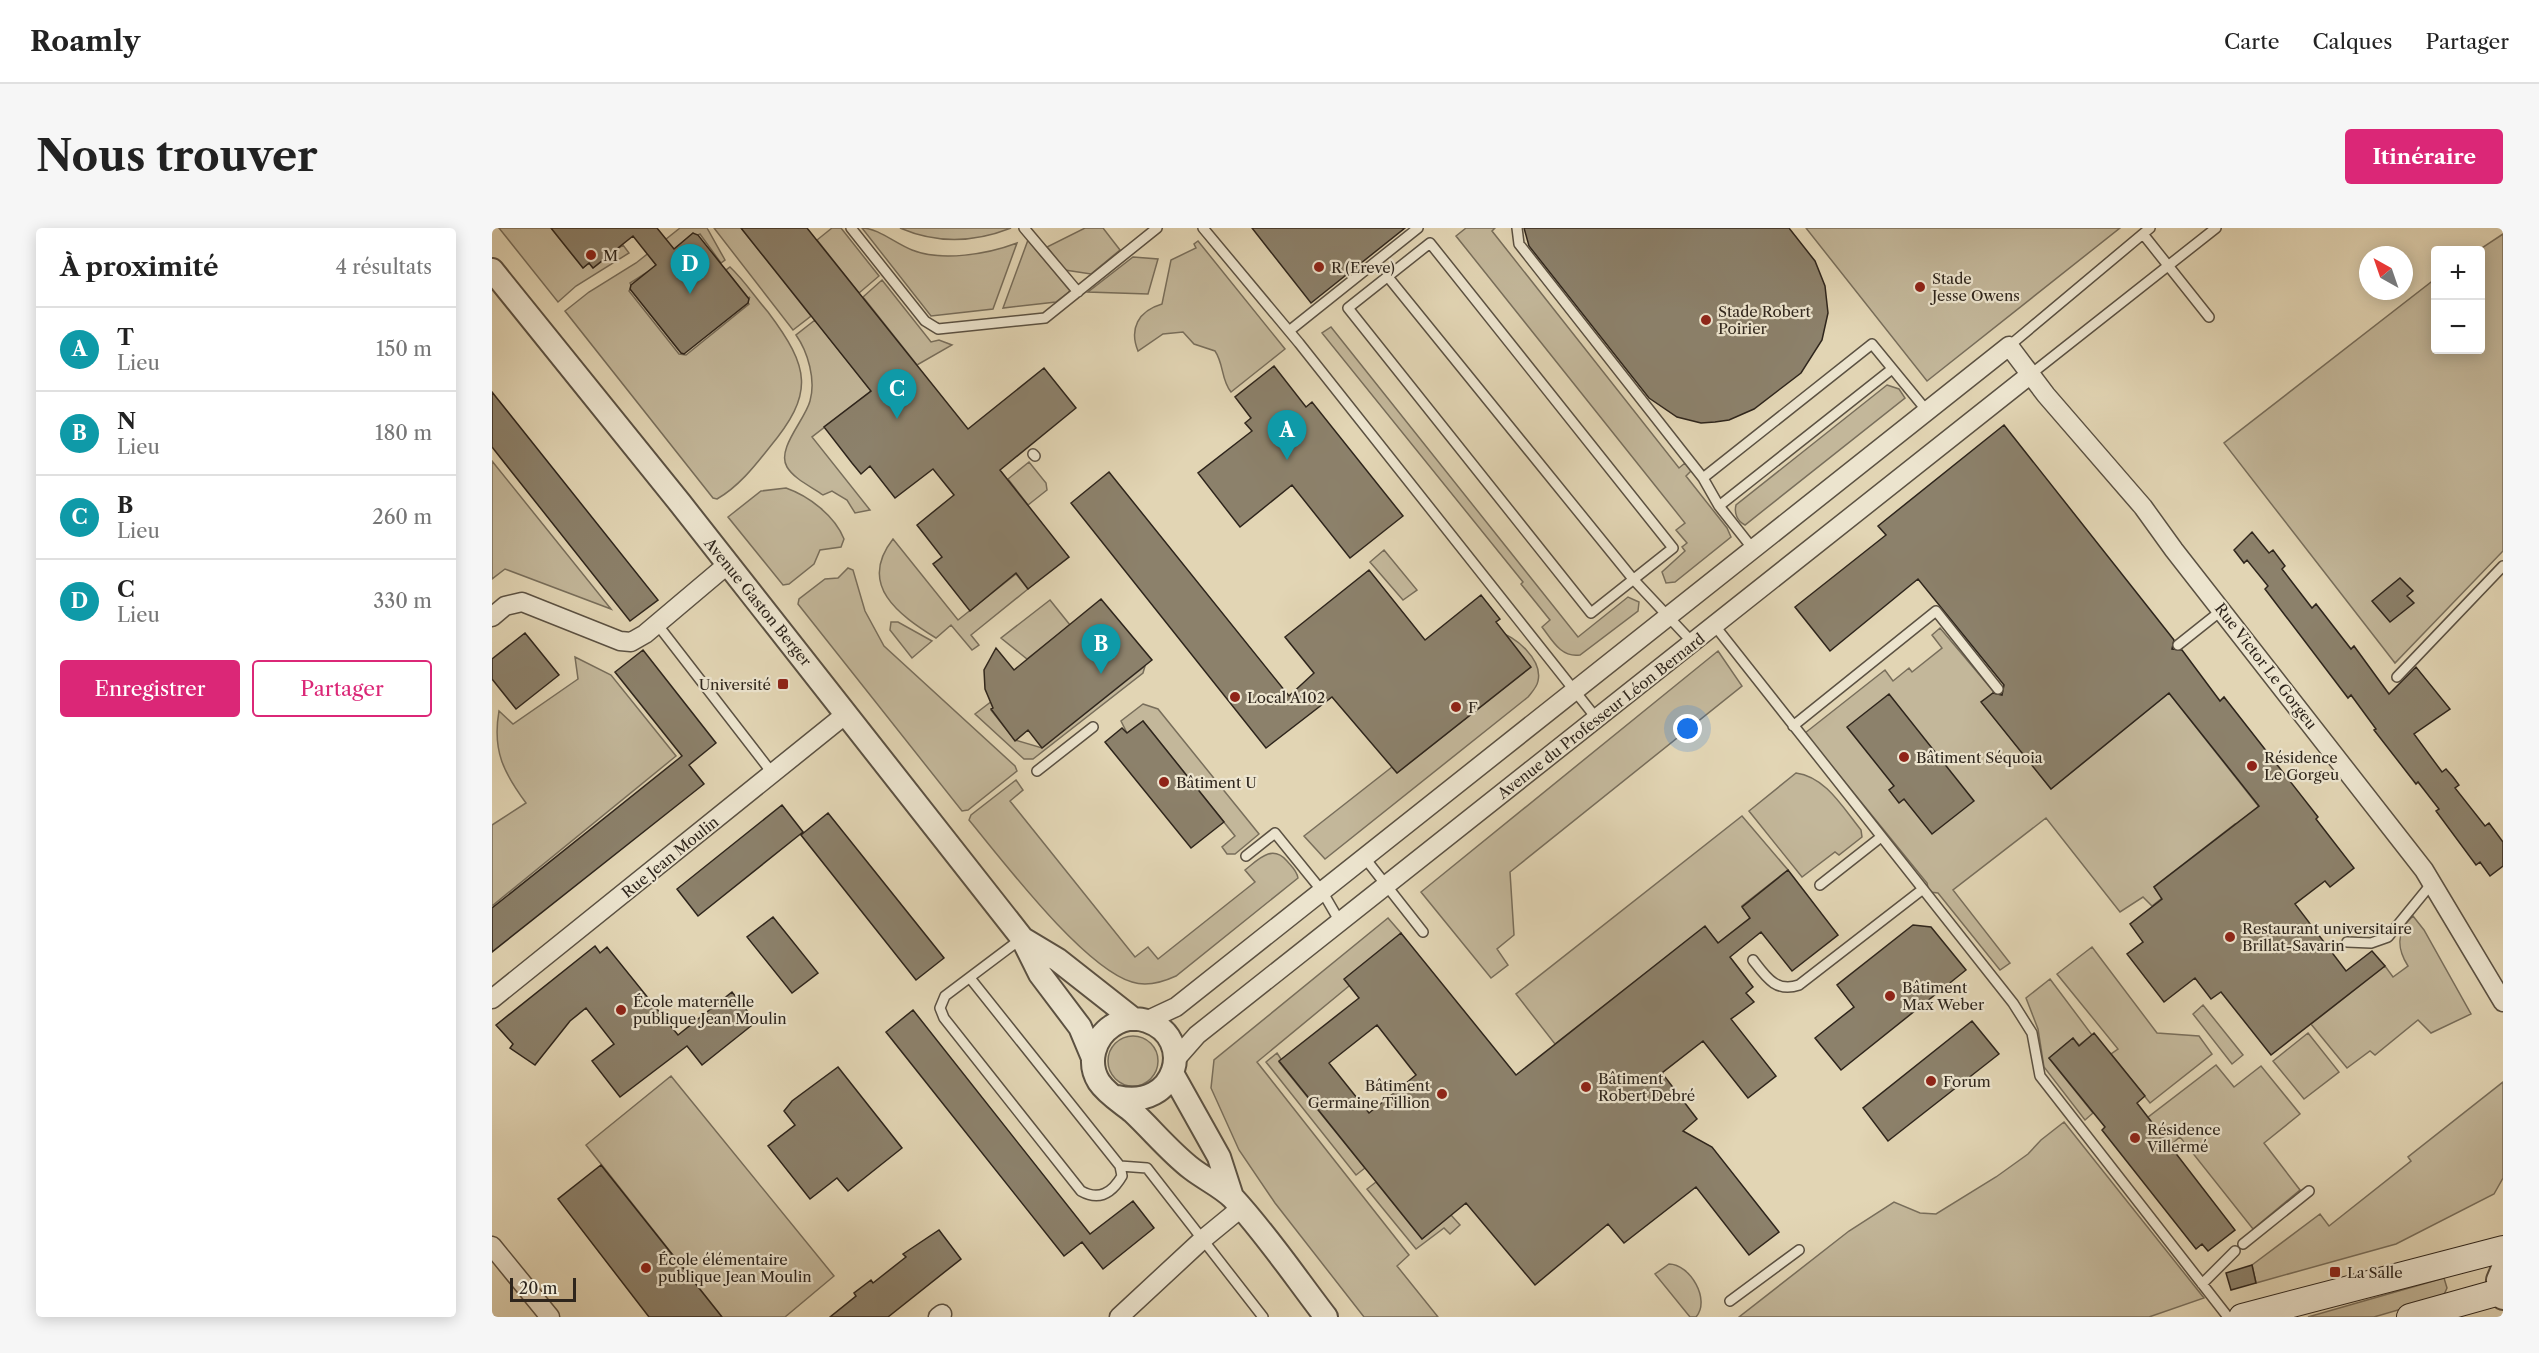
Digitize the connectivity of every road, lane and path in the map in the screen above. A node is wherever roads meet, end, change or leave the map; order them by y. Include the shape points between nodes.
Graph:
1 (851, 228) edge
2 (1024, 228) edge
3 (1157, 228) edge
4 (1205, 228) edge
5 (1418, 228) edge
6 (1517, 228) edge
7 (2216, 228) edge
8 (2147, 231) edge
9 (2168, 265) junction
10 (493, 274) edge
11 (1388, 277) junction
12 (1078, 292) junction
13 (2209, 317) dead end
14 (1289, 331) junction
15 (2008, 346) junction
16 (1892, 369) junction
17 (2031, 374) junction
18 (1927, 411) junction
19 (1703, 478) junction
20 (1719, 506) junction
21 (1753, 549) junction
22 (728, 564) junction
23 (2503, 566) edge
24 (1633, 579) junction
25 (2222, 610) junction
26 (492, 617) edge
27 (1668, 617) junction
28 (657, 624) junction
29 (1715, 626) junction
30 (1693, 643) junction
31 (2178, 645) dead end
32 (2397, 677) dead end
33 (1998, 689) dead end
34 (1575, 691) junction
35 (846, 714) junction
36 (1597, 719) junction
37 (1793, 726) junction
38 (1093, 727) dead end
39 (1037, 771) dead end
40 (773, 774) junction
41 (1881, 837) junction
42 (1246, 856) dead end
43 (1364, 858) junction
44 (2432, 883) junction
45 (1820, 885) dead end
46 (1386, 886) junction
47 (1923, 889) junction
48 (1322, 891) junction
49 (1340, 922) junction
50 (1422, 932) dead end
51 (1022, 938) junction
52 (2347, 942) dead end
53 (1753, 960) dead end
54 (970, 978) junction
55 (492, 999) edge
56 (2503, 1002) edge
57 (1139, 1020) junction
58 (1093, 1058) junction
59 (1174, 1067) junction
60 (1117, 1097) junction
61 (1120, 1166) junction
62 (2309, 1191) dead end
63 (1236, 1202) junction
64 (1202, 1240) junction
65 (492, 1246) edge
66 (2503, 1249) edge
67 (1799, 1250) dead end
68 (2202, 1284) junction
69 (2503, 1287) edge
70 (1730, 1301) dead end
71 (550, 1317) edge
72 (1119, 1317) edge
73 (1263, 1317) edge
74 (1326, 1317) edge
75 (2228, 1317) edge
76 (2242, 1317) edge
77 (2410, 1317) edge

1 - 12 lane via 925,321 938,329 1045,318
2 - 12 lane
3 - 12 lane
4 - 14 lane
5 - 14 lane
6 - 19 lane via 1519,244
7 - 9 lane
8 - 9 lane
8 - 15 lane
9 - 13 lane
9 - 17 lane
10 - 22 street, Avenue Gaston Berger
11 - 24 lane
11 - 24 lane via 1430,243 1673,548
11 - 24 lane via 1348,308 1591,613
14 - 34 lane
15 - 17 street, Rue Victor Le Gorgeu
15 - 18 street
16 - 18 lane
16 - 19 lane via 1872,344
16 - 20 lane
17 - 25 street, Rue Victor Le Gorgeu via 2143,507
17 - 29 street, Avenue du Professeur Léon Bernard
18 - 21 street
19 - 20 lane
20 - 21 lane
21 - 27 street
22 - 28 street
22 - 35 street, Avenue Gaston Berger
23 - 32 lane
24 - 27 lane
25 - 31 lane
25 - 44 street, Rue Victor Le Gorgeu via 2373,801
26 - 28 street via 505,606 522,602 631,642
27 - 30 lane
27 - 34 street
28 - 40 lane
29 - 30 street, Avenue du Professeur Léon Bernard
29 - 37 lane
30 - 36 street, Avenue du Professeur Léon Bernard
33 - 37 lane via 1936,612
34 - 36 lane
34 - 43 street
35 - 40 street, Rue Jean Moulin
35 - 51 street, Avenue Gaston Berger
36 - 46 street, Avenue du Professeur Léon Bernard
37 - 41 lane
38 - 39 lane
40 - 55 street, Rue Jean Moulin
41 - 45 lane
41 - 47 lane
42 - 48 lane via 1275,833
43 - 46 lane
43 - 48 street
44 - 52 lane via 2388,937 2371,943
44 - 56 street, Rue Victor Le Gorgeu
46 - 49 street, Avenue du Professeur Léon Bernard
46 - 50 lane
47 - 53 lane via 1799,985 1788,989 1768,981
47 - 68 lane via 2032,1032 2040,1076
48 - 49 lane
48 - 57 street via 1176,1007
49 - 59 street, Avenue du Professeur Léon Bernard via 1197,1035
51 - 54 lane
51 - 57 street, Avenue Gaston Berger
51 - 58 street, Avenue Gaston Berger via 1040,974 1080,1027
54 - 61 lane
54 - 61 lane via 945,996 940,1008 944,1018 1081,1191 1092,1197 1102,1196 1117,1185 1122,1176
57 - 58 street via 1118,1022 1105,1031
57 - 59 street, Avenue Gaston Berger via 1157,1026 1167,1036 1173,1047
58 - 60 street, Avenue Gaston Berger via 1099,1081
59 - 60 street via 1164,1088 1149,1098 1133,1101
59 - 63 street, Avenue Gaston Berger via 1219,1157
60 - 63 street, Avenue Gaston Berger via 1191,1169
61 - 64 lane via 1147,1168
62 - 68 lane
63 - 64 street
63 - 74 street, Avenue Gaston Berger
64 - 72 street
64 - 73 lane
65 - 71 street
66 - 76 main road
67 - 70 lane
68 - 75 lane
69 - 77 main road

